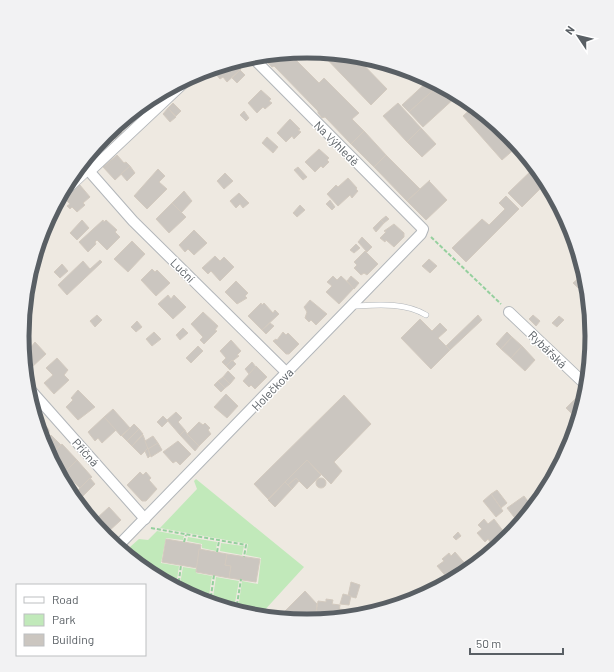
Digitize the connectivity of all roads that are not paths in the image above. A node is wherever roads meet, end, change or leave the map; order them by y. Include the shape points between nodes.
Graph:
1 (257, 62) edge
2 (172, 93) edge
3 (86, 167) edge
4 (90, 171) junction
5 (72, 188) edge
6 (423, 229) joint
7 (351, 306) junction
8 (509, 312) road end
9 (426, 315) dead end
10 (287, 373) junction
11 (582, 381) edge
12 (35, 396) edge
13 (141, 522) junction
14 (122, 543) edge

1 - 6 street, Na Výhledě
2 - 4 street
3 - 4 street, Luční
4 - 5 lane
4 - 10 street, Luční via 133,221
6 - 7 street, Holečkova
7 - 9 lane via 401,307
7 - 10 street, Holečkova
8 - 11 street, Rybářská
10 - 13 street, Holečkova
12 - 13 street, Příčná
13 - 14 street, Holečkova

